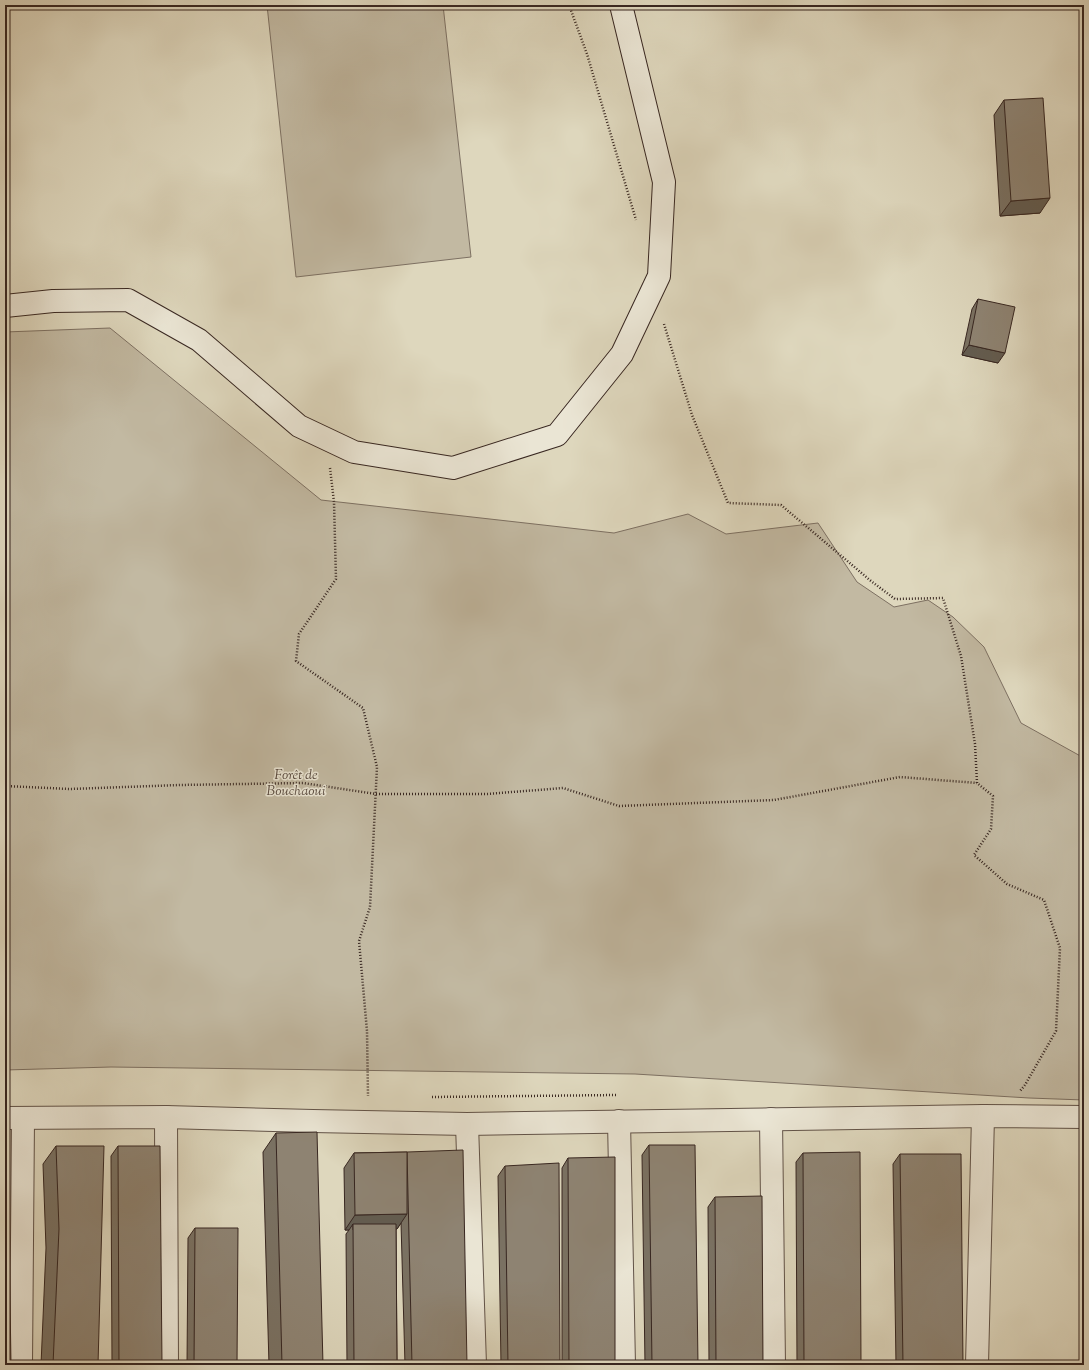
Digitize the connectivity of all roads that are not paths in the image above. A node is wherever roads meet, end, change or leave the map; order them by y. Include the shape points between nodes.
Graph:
1 (620, 5) edge
2 (5, 306) edge
3 (166, 1116) junction
4 (983, 1116) junction
5 (1084, 1117) edge
6 (14, 1118) edge
7 (771, 1119) junction
8 (619, 1121) junction
9 (467, 1124) junction
10 (21, 1365) edge
11 (167, 1365) edge
12 (475, 1365) edge
13 (624, 1365) edge
14 (774, 1365) edge
15 (977, 1365) edge

1 - 2 street via 664,182 660,276 622,354 557,435 453,468 354,452 299,426 199,340 128,300 53,301
3 - 6 street
3 - 9 street via 314,1129
3 - 11 street
4 - 5 street
4 - 7 street
4 - 15 street
6 - 10 street
7 - 8 street
7 - 14 street
8 - 9 street
8 - 13 street
9 - 12 street

